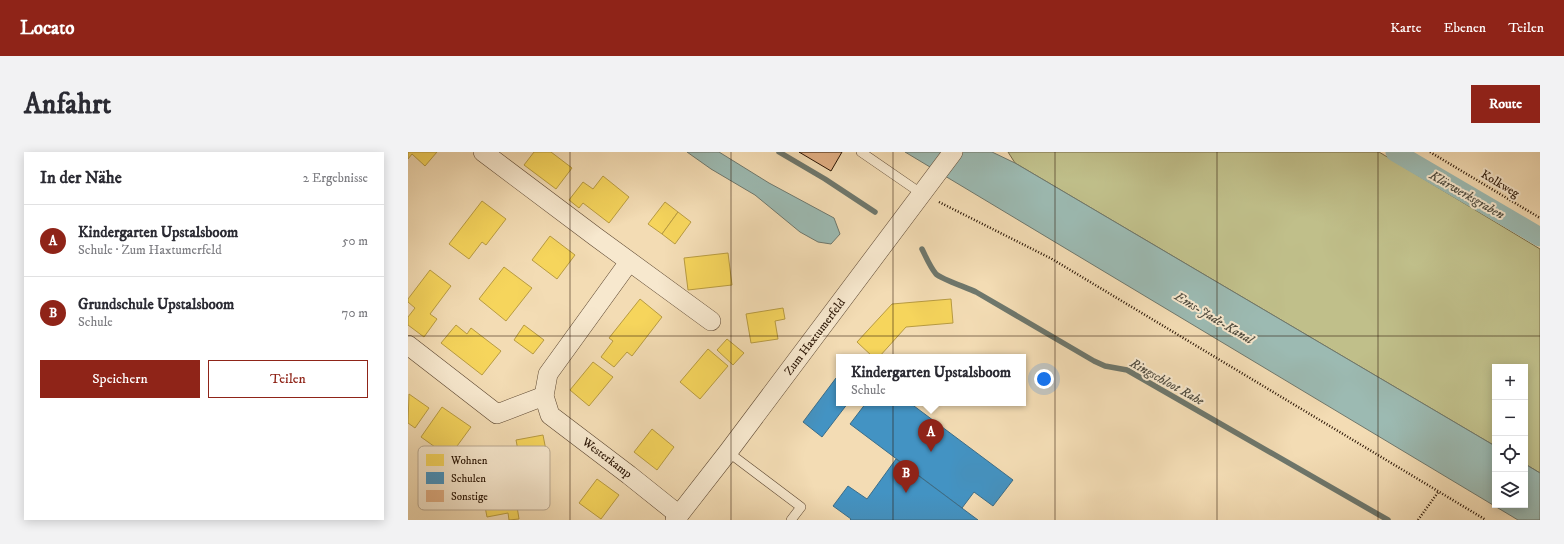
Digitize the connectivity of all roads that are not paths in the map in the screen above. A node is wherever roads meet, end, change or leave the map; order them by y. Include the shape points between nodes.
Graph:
1 (483, 152) edge
2 (861, 152) edge
3 (952, 152) edge
4 (922, 194) junction
5 (629, 262) junction
6 (711, 321) dead end
7 (408, 345) edge
8 (544, 396) junction
9 (728, 452) junction
10 (677, 518) edge
11 (791, 520) edge

1 - 5 street
2 - 4 lane
3 - 4 street, Zum Haxtumerfeld
4 - 9 street, Zum Haxtumerfeld
5 - 6 street
5 - 8 street, Westerkamp via 548,374
7 - 8 street via 497,414
8 - 10 street, Westerkamp via 550,415 629,475
9 - 10 street, Zum Haxtumerfeld
9 - 11 lane via 801,507

